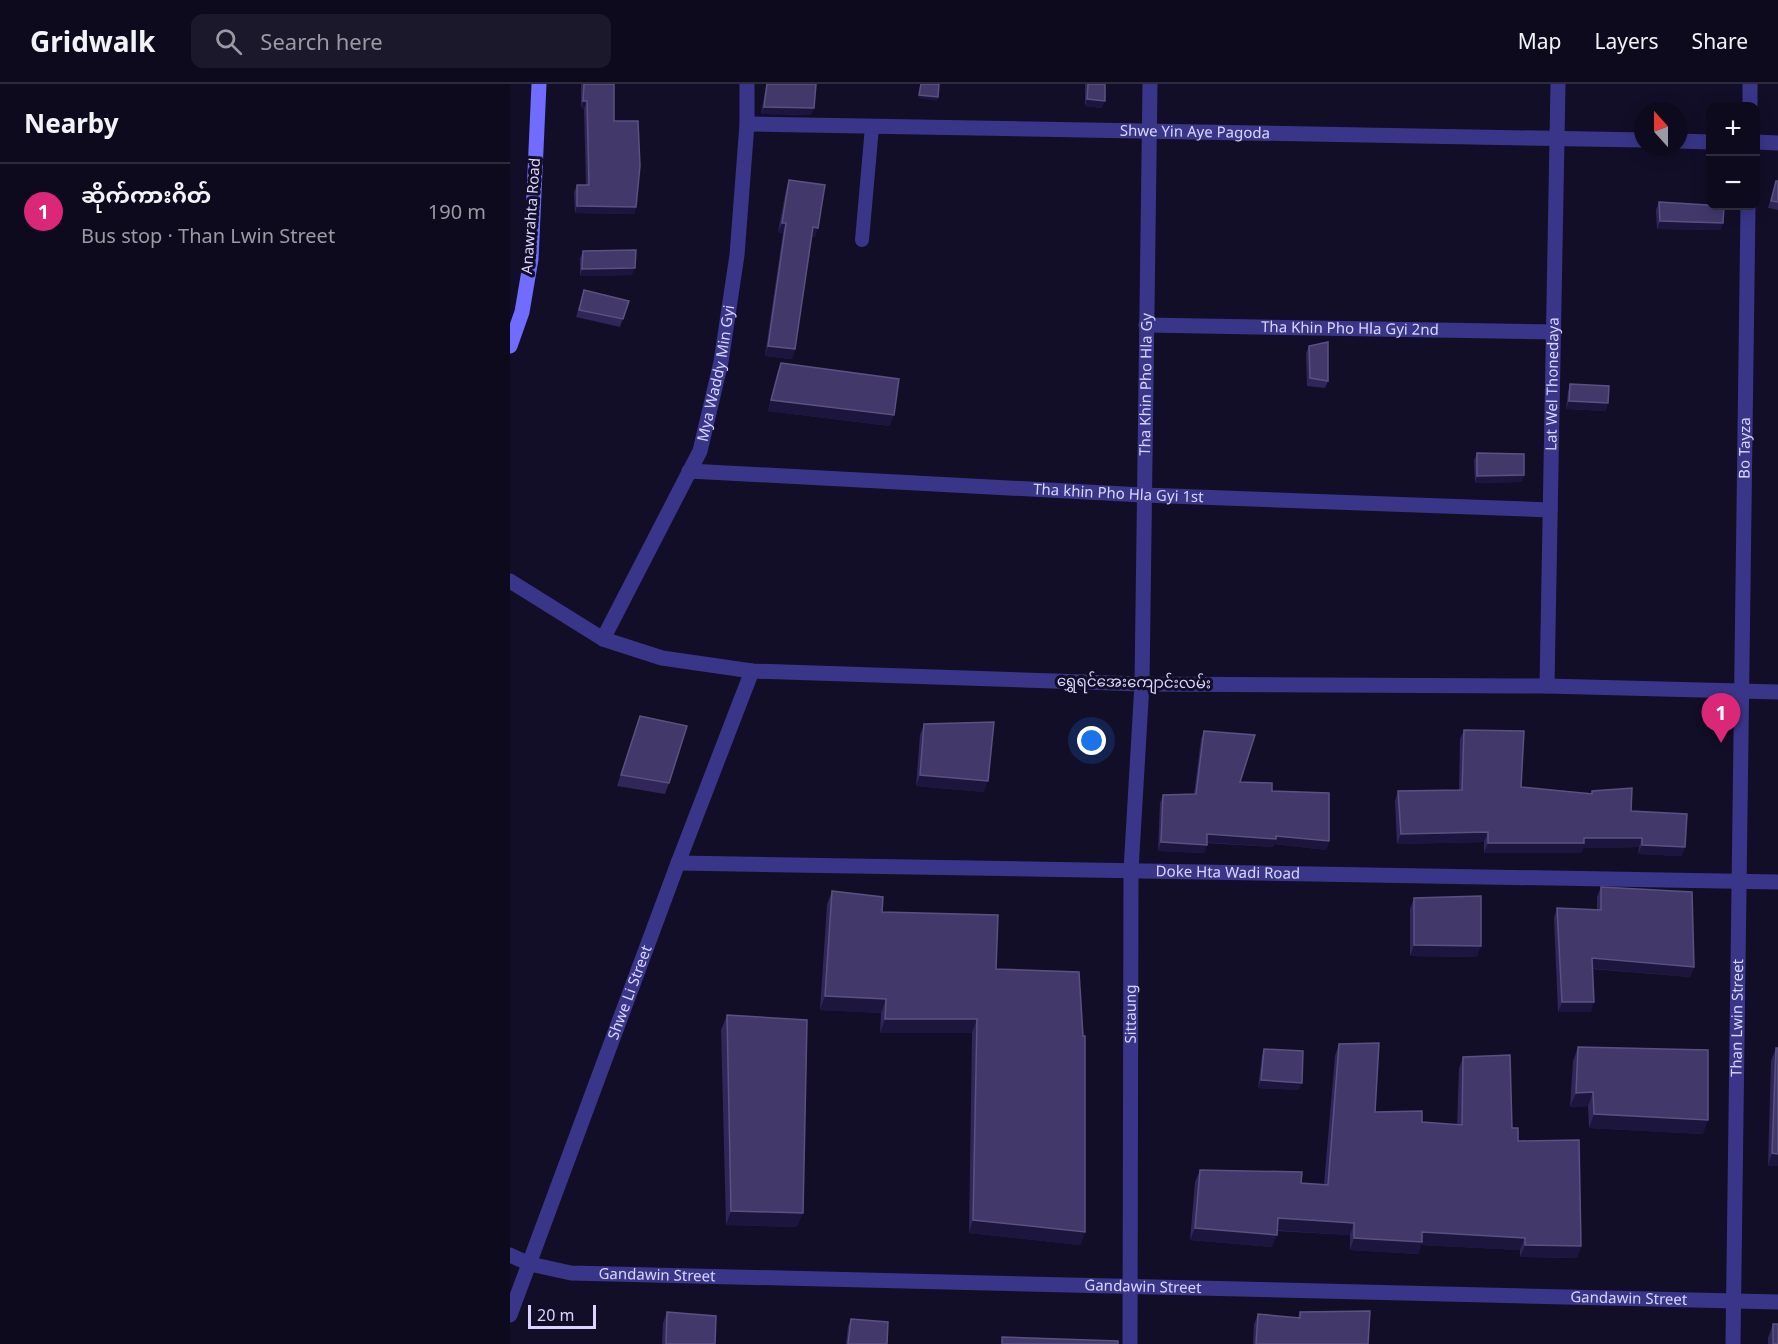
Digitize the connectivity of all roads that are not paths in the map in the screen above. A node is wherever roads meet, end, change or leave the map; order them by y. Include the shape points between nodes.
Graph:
1 (538, 84) edge
2 (747, 84) edge
3 (1150, 84) edge
4 (1558, 84) edge
5 (1750, 84) edge
6 (1750, 102) edge
7 (747, 124) junction
8 (872, 127) junction
9 (1149, 132) junction
10 (1557, 139) junction
11 (1634, 140) edge
12 (1688, 141) edge
13 (1706, 141) edge
14 (1760, 142) edge
15 (1778, 143) edge
16 (1749, 210) edge
17 (861, 240) dead end
18 (1146, 325) junction
19 (1554, 332) junction
20 (510, 346) edge
21 (689, 471) junction
22 (1143, 495) junction
23 (1550, 510) junction
24 (510, 581) edge
25 (603, 639) junction
26 (752, 671) junction
27 (1142, 684) junction
28 (1547, 686) junction
29 (1741, 692) junction
30 (1778, 692) edge
31 (678, 863) junction
32 (1131, 870) junction
33 (1740, 881) junction
34 (1778, 882) edge
35 (510, 1255) edge
36 (530, 1264) junction
37 (1131, 1285) junction
38 (1733, 1302) junction
39 (1778, 1302) edge
40 (510, 1315) edge
41 (1130, 1344) edge
42 (1733, 1344) edge

1 - 20 main road, Anawrahta Road via 531,259 522,312
2 - 7 street, Mya Waddy Min Gyi
3 - 9 street, Tha Khin Pho Hla Gy
4 - 10 street, Lat Wel Thonedaya
5 - 6 street
7 - 8 street, Shwe Yin Aye Pagoda
7 - 21 street, Mya Waddy Min Gyi via 737,255 721,362 700,451
8 - 9 street, Shwe Yin Aye Pagoda
8 - 17 lane
9 - 10 street, Shwe Yin Aye Pagoda
9 - 18 street, Tha Khin Pho Hla Gy
10 - 11 street, Shwe Yin Aye Pagoda
10 - 19 street, Lat Wel Thonedaya
12 - 13 street
14 - 15 street
16 - 29 street, Bo Tayza
18 - 19 street, Tha Khin Pho Hla Gyi 2nd
18 - 22 street, Tha Khin Pho Hla Gy
19 - 23 street, Lat Wel Thonedaya
21 - 22 street, Tha khin Pho Hla Gyi 1st
21 - 25 street, Mya Waddy Min Gyi
22 - 23 street, Tha khin Pho Hla Gyi 1st
22 - 27 street, Tha Khin Pho Hla Gy
23 - 28 street, Lat Wel Thonedaya
24 - 25 street, ရွှေရင်အေးကျောင်းလမ်း
25 - 26 street, ရွှေရင်အေးကျောင်းလမ်း via 662,658
26 - 27 street, ရွှေရင်အေးကျောင်းလမ်း
26 - 31 street, Shwe Li Street
27 - 28 street, ရွှေရင်အေးကျောင်းလမ်း
27 - 32 street, Sittaung
28 - 29 street, ရွှေရင်အေးကျောင်းလမ်း
29 - 30 street, ရွှေရင်အေးကျောင်းလမ်း
29 - 33 street, Than Lwin Street
31 - 32 street, Doke Hta Wadi Road
31 - 36 street, Shwe Li Street
32 - 33 street, Doke Hta Wadi Road
32 - 37 street, Sittaung
33 - 34 street, Doke Hta Wadi Road
33 - 38 street, Than Lwin Street
35 - 36 street, Gandawin Street
36 - 37 street, Gandawin Street via 571,1273
36 - 40 street, Shwe Li Street
37 - 38 street, Gandawin Street
37 - 41 street, Sittaung
38 - 39 street, Gandawin Street
38 - 42 street, Than Lwin Street

